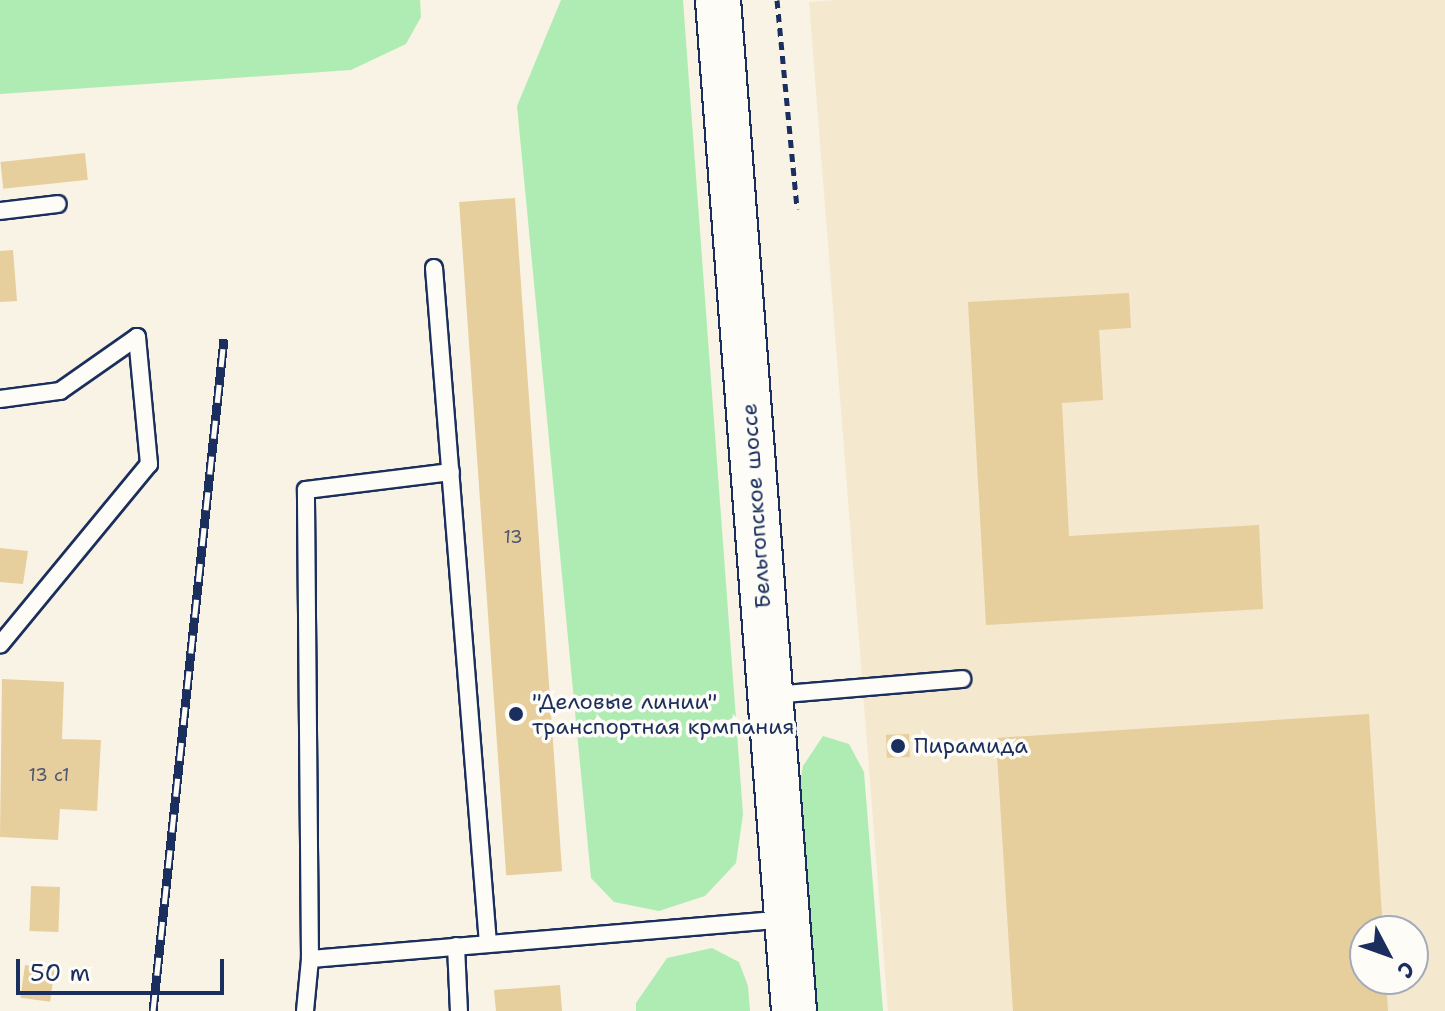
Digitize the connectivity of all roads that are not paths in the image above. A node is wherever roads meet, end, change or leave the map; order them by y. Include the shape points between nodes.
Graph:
1 (718, 0) edge
2 (58, 204) dead end
3 (0, 211) edge
4 (434, 268) dead end
5 (0, 399) edge
6 (451, 472) junction
7 (0, 645) edge
8 (962, 679) dead end
9 (770, 695) junction
10 (787, 919) junction
11 (488, 944) junction
12 (456, 946) junction
13 (310, 959) junction
14 (305, 1011) edge
15 (459, 1011) edge
16 (794, 1011) edge

1 - 9 street, Бельгопское шоссе
2 - 3 lane
4 - 6 lane
5 - 7 lane via 60,391 137,337 149,464
6 - 11 lane
6 - 13 lane via 306,490
8 - 9 lane
9 - 10 street, Бельгопское шоссе
10 - 11 lane
10 - 16 street, Бельгопское шоссе
11 - 12 lane
12 - 13 lane
12 - 15 lane
13 - 14 lane

